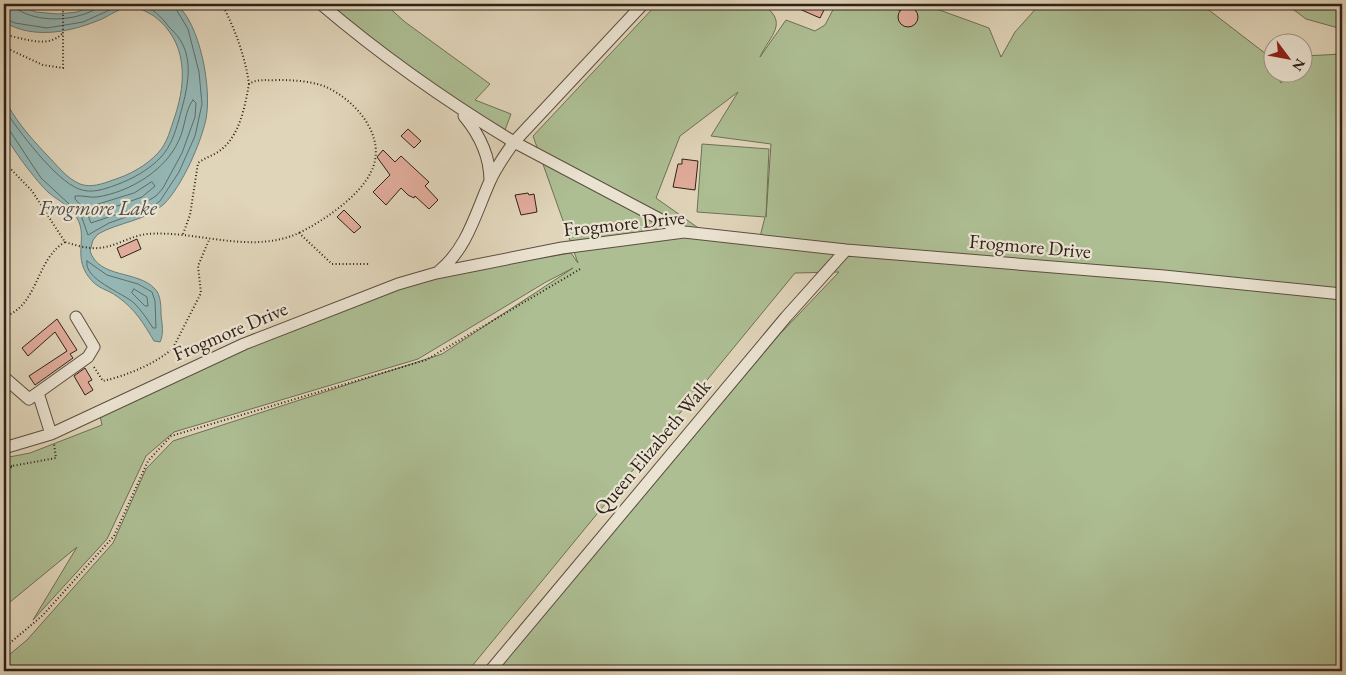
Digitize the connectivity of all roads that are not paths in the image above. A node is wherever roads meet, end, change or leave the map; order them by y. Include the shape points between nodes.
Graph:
1 (321, 4) edge
2 (643, 4) edge
3 (458, 108) junction
4 (514, 142) junction
5 (490, 181) junction
6 (684, 232) junction
7 (846, 250) junction
8 (436, 273) junction
9 (1342, 294) edge
10 (76, 317) dead end
11 (6, 379) dead end
12 (38, 393) junction
13 (51, 434) junction
14 (4, 448) edge
15 (490, 671) edge

1 - 3 lane via 392,62
2 - 4 lane
3 - 4 lane
3 - 5 lane via 473,126 483,147
4 - 5 lane
4 - 6 lane
5 - 8 lane via 469,231 448,264
6 - 7 lane, Frogmore Drive
6 - 8 lane, Frogmore Drive via 562,248
7 - 9 lane, Frogmore Drive
7 - 15 lane, Queen Elizabeth Walk via 786,317
8 - 13 lane, Frogmore Drive via 362,297 244,344
10 - 12 lane via 94,347 88,357
11 - 12 lane via 29,399
12 - 13 lane
13 - 14 lane, Frogmore Drive

